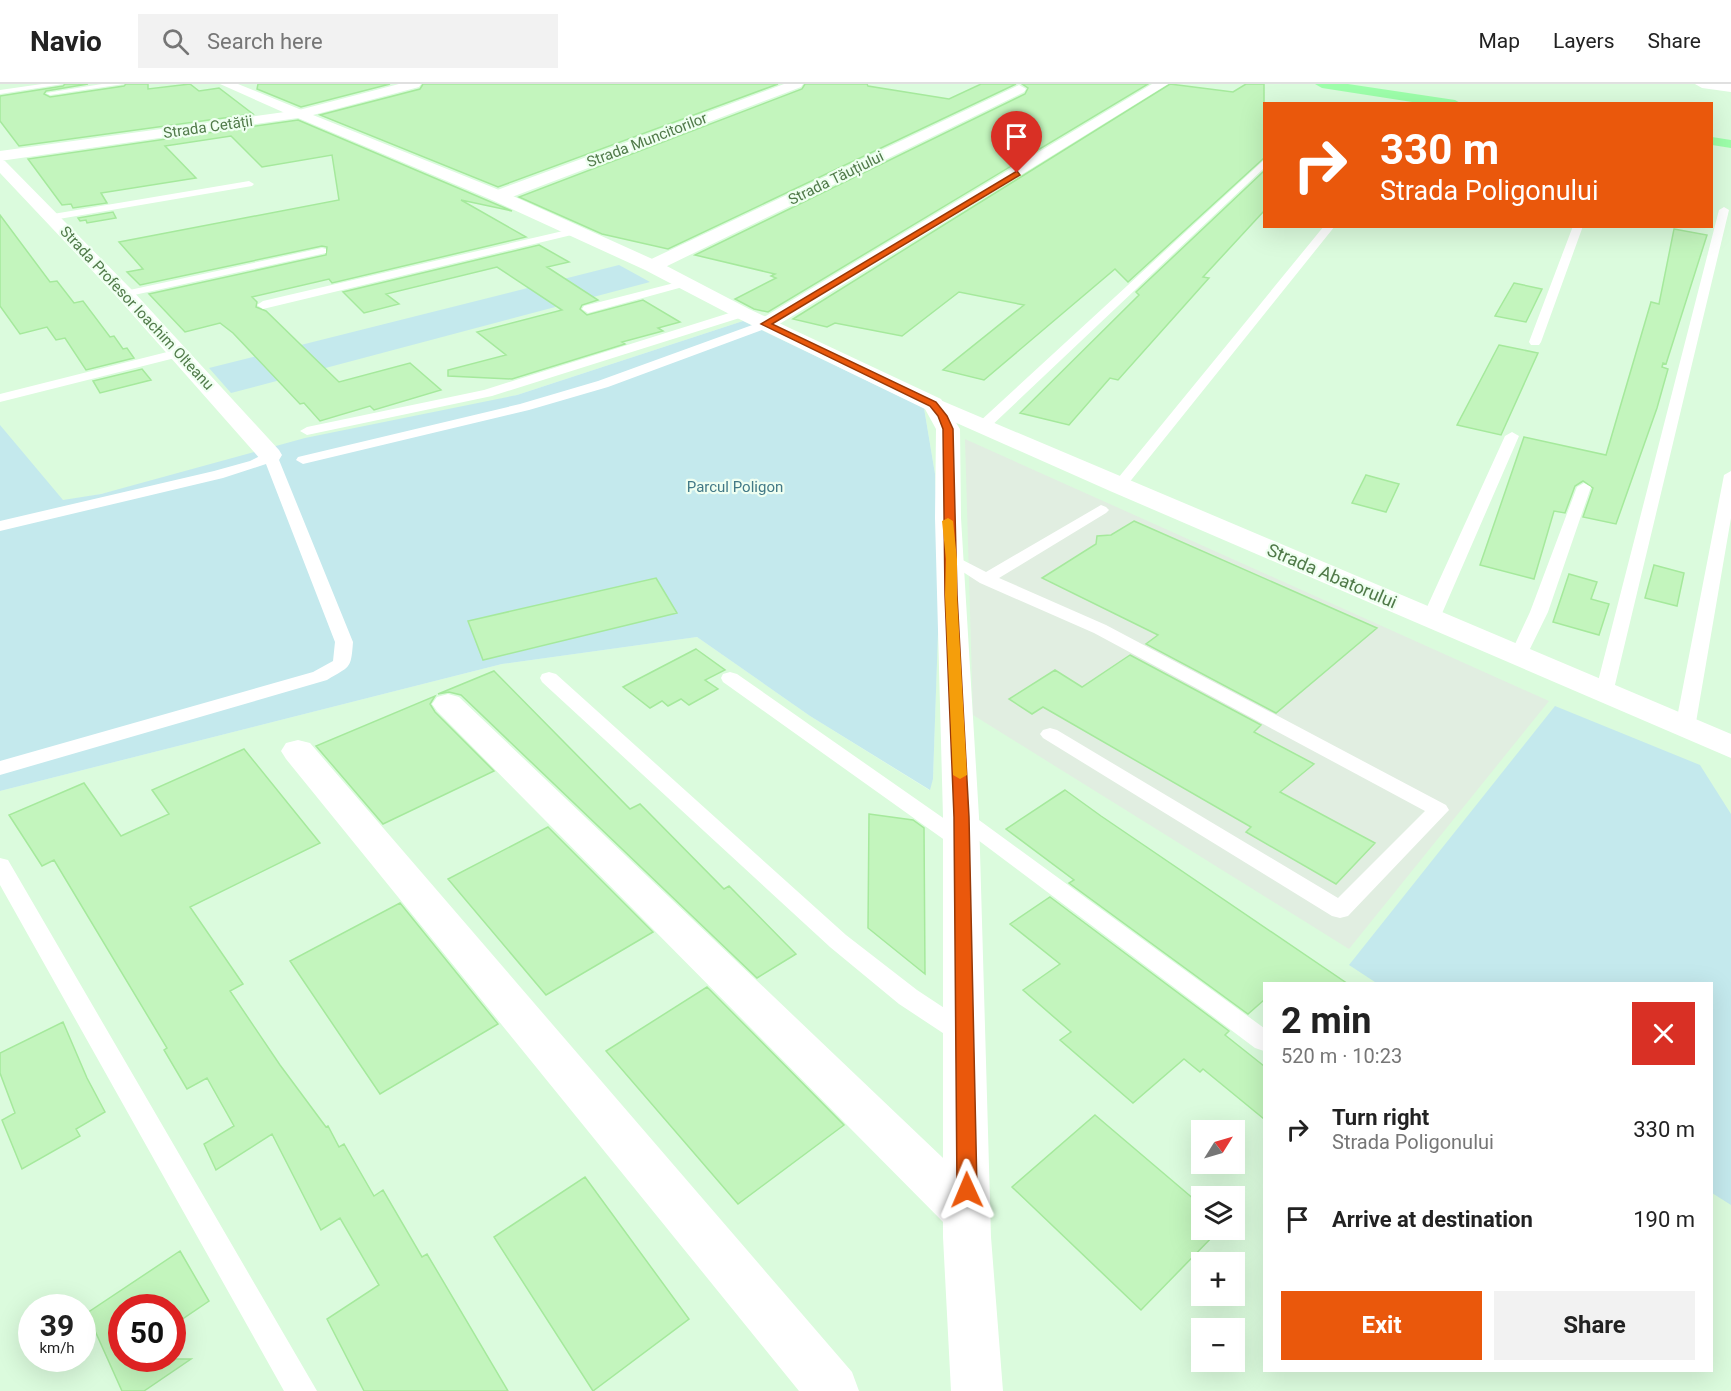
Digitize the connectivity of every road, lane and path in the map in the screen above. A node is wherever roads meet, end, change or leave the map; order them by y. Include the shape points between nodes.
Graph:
1 (59, 84) edge
2 (120, 84) edge
3 (227, 84) edge
4 (414, 84) edge
5 (796, 84) edge
6 (1161, 84) edge
7 (1322, 84) edge
8 (1702, 84) edge
9 (1731, 88) edge
10 (0, 92) edge
11 (50, 93) dead end
12 (1442, 102) edge
13 (299, 114) junction
14 (1713, 141) edge
15 (1731, 144) edge
16 (0, 156) edge
17 (0, 164) edge
18 (1263, 164) edge
19 (249, 184) dead end
20 (498, 196) junction
21 (1724, 210) dead end
22 (53, 217) junction
23 (1328, 228) edge
24 (1577, 228) edge
25 (576, 231) junction
26 (322, 251) dead end
27 (652, 266) junction
28 (678, 279) junction
29 (125, 294) junction
30 (263, 304) dead end
31 (588, 309) dead end
32 (754, 319) junction
33 (1534, 342) dead end
34 (179, 353) junction
35 (0, 398) edge
36 (933, 404) junction
37 (983, 426) junction
38 (307, 431) dead end
39 (1512, 436) dead end
40 (270, 455) junction
41 (303, 460) dead end
42 (1731, 475) edge
43 (1119, 486) junction
44 (1584, 487) dead end
45 (1101, 510) dead end
46 (0, 526) edge
47 (951, 559) junction
48 (986, 579) junction
49 (1431, 618) junction
50 (1518, 657) junction
51 (549, 678) dead end
52 (730, 678) dead end
53 (1604, 693) junction
54 (448, 704) dead end
55 (1685, 728) junction
56 (1050, 734) dead end
57 (1731, 747) edge
58 (298, 751) dead end
59 (0, 768) edge
60 (962, 829) junction
61 (0, 866) edge
62 (964, 1034) junction
63 (1263, 1040) edge
64 (967, 1213) junction
65 (301, 1391) edge
66 (833, 1391) edge
67 (977, 1391) edge

1 - 10 lane
2 - 11 lane
3 - 13 street
4 - 13 street, Strada Cetății
5 - 20 street, Strada Muncitorilor
6 - 32 street
7 - 12 main road
8 - 9 street
13 - 16 street, Strada Cetății
13 - 20 street
14 - 15 main road
17 - 22 street, Strada Profesor Ioachim Olteanu
18 - 37 lane
19 - 22 lane
20 - 25 street
21 - 53 lane
22 - 29 street, Strada Profesor Ioachim Olteanu
23 - 43 lane
24 - 33 lane
25 - 27 street
25 - 30 lane
26 - 29 lane
27 - 28 street
27 - 28 street, Strada Tăuțiului via 1021,91
28 - 31 lane
28 - 32 street
29 - 34 street, Strada Profesor Ioachim Olteanu
32 - 36 street
32 - 38 lane via 487,393
32 - 41 lane via 603,384
34 - 35 lane
34 - 40 street, Strada Profesor Ioachim Olteanu
36 - 37 street, Strada Abatorului
36 - 47 street via 948,429
37 - 43 street, Strada Abatorului
39 - 49 lane
40 - 46 lane via 255,464 218,475
40 - 59 lane via 344,642 342,663 320,676
42 - 55 lane
43 - 49 street, Strada Abatorului
44 - 50 lane via 1539,612
45 - 48 lane
47 - 48 lane
47 - 60 street
48 - 56 lane via 1100,629 1439,810 1340,910
49 - 50 street, Strada Abatorului
50 - 53 street, Strada Abatorului
51 - 62 lane via 838,941 908,997
52 - 60 lane
53 - 55 street, Strada Abatorului
54 - 64 street
55 - 57 street, Strada Abatorului
58 - 66 street
60 - 62 street
60 - 63 lane
61 - 65 lane
62 - 64 street
64 - 67 street

